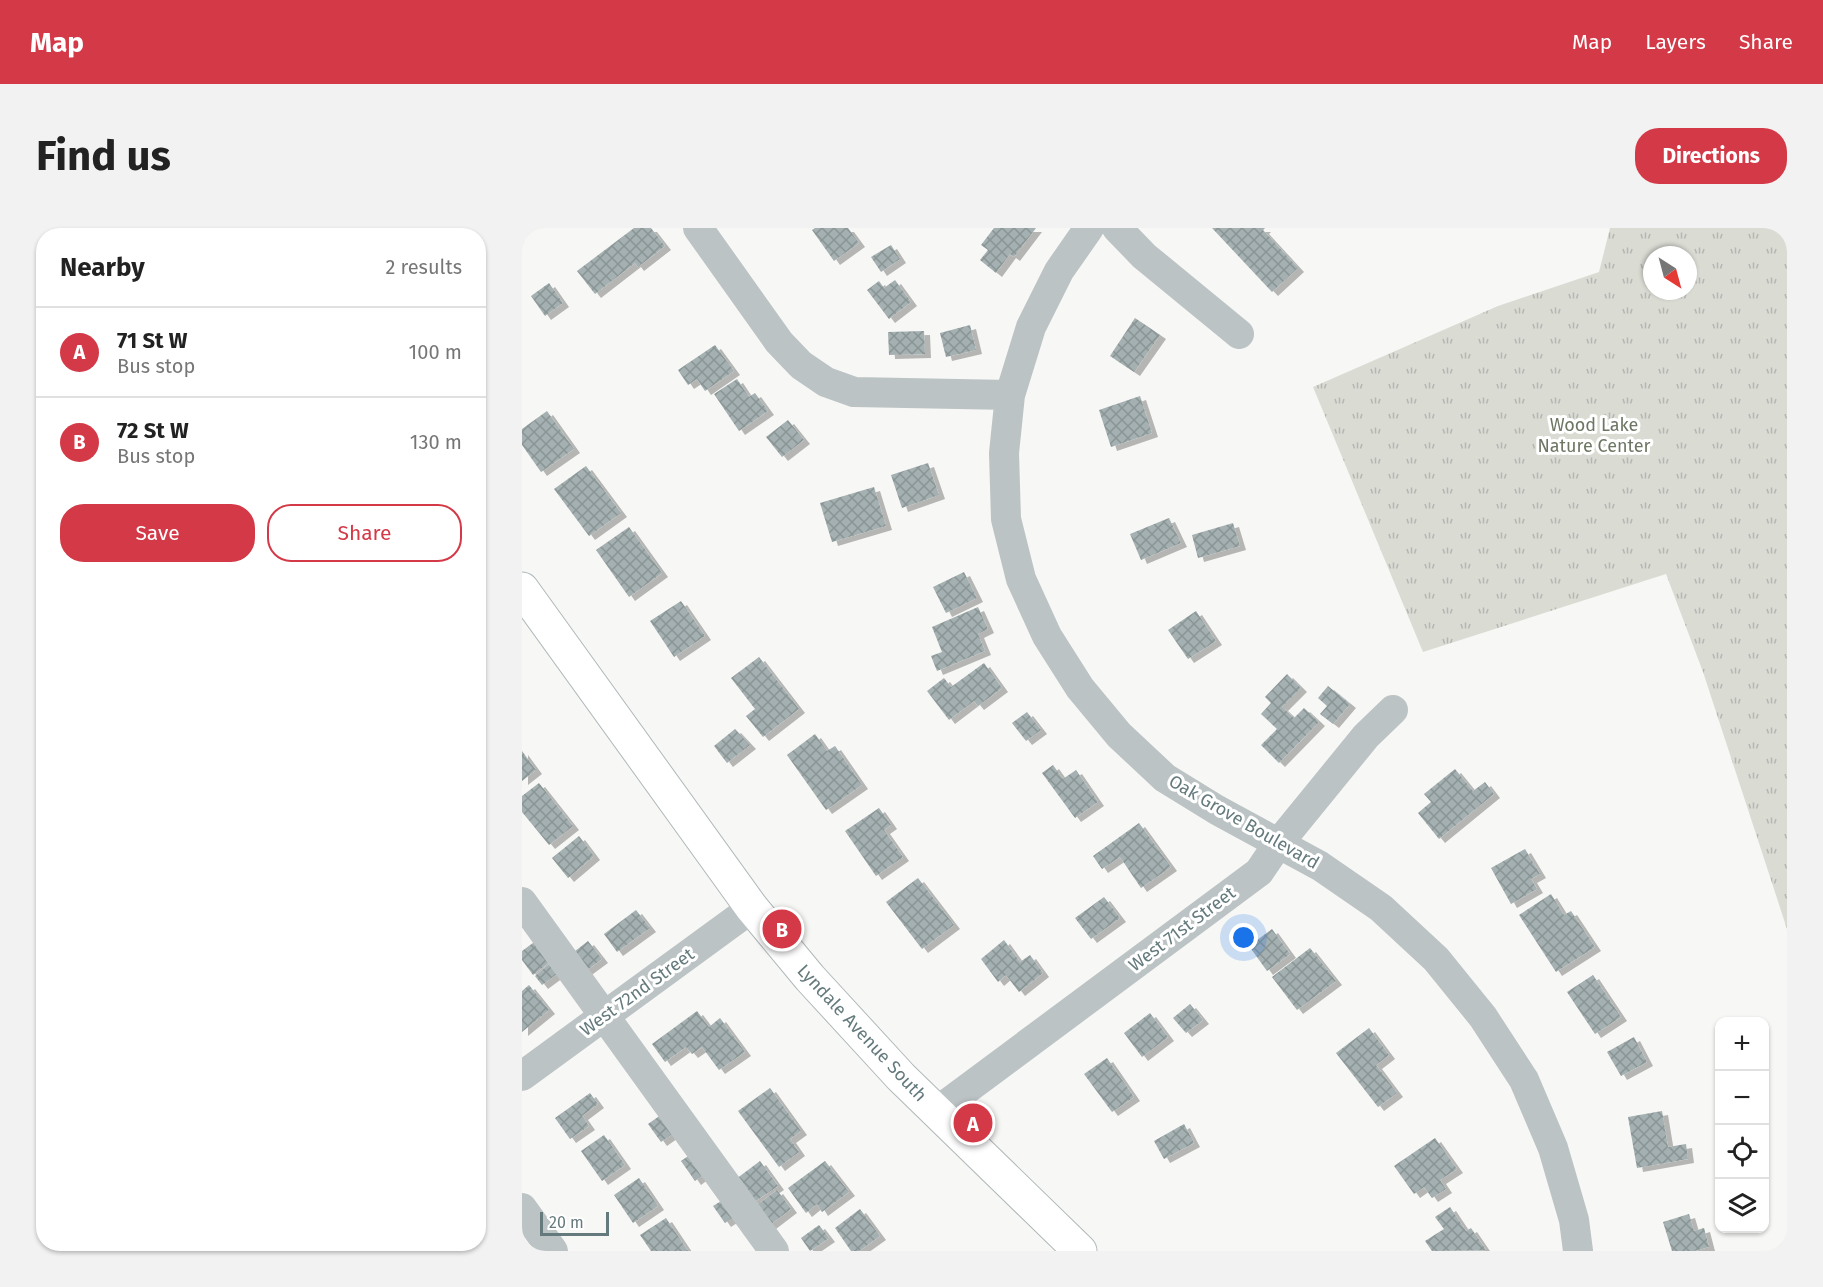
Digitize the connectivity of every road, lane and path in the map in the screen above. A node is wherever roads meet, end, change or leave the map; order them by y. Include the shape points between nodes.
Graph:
1 (698, 228) edge
2 (1089, 228) edge
3 (1117, 228) edge
4 (1239, 334) dead end
5 (1010, 395) junction
6 (522, 589) edge
7 (1393, 710) dead end
8 (1278, 844) junction
9 (522, 902) edge
10 (752, 908) junction
11 (604, 1016) junction
12 (522, 1076) edge
13 (936, 1112) junction
14 (522, 1208) edge
15 (553, 1251) edge
16 (774, 1251) edge
17 (1080, 1251) edge
18 (1578, 1251) edge

1 - 5 street via 779,342 826,382 854,392
2 - 5 street, Oak Grove Boulevard via 1059,271 1031,327
3 - 4 street via 1144,256
5 - 8 street, Oak Grove Boulevard via 1004,453 1006,519 1021,579 1047,636 1080,688 1119,735 1165,778
6 - 10 main road, Lyndale Avenue South
7 - 8 street, West 71st Street via 1366,736
8 - 13 street, West 71st Street via 1259,872
8 - 18 street, Oak Grove Boulevard via 1320,866 1381,908 1436,959 1483,1017 1524,1080 1553,1148 1574,1220
9 - 11 street
10 - 11 street, West 72nd Street
10 - 13 main road, Lyndale Avenue South via 810,978
11 - 12 street, West 72nd Street
11 - 16 street
13 - 17 main road, Lyndale Avenue South
14 - 15 street

